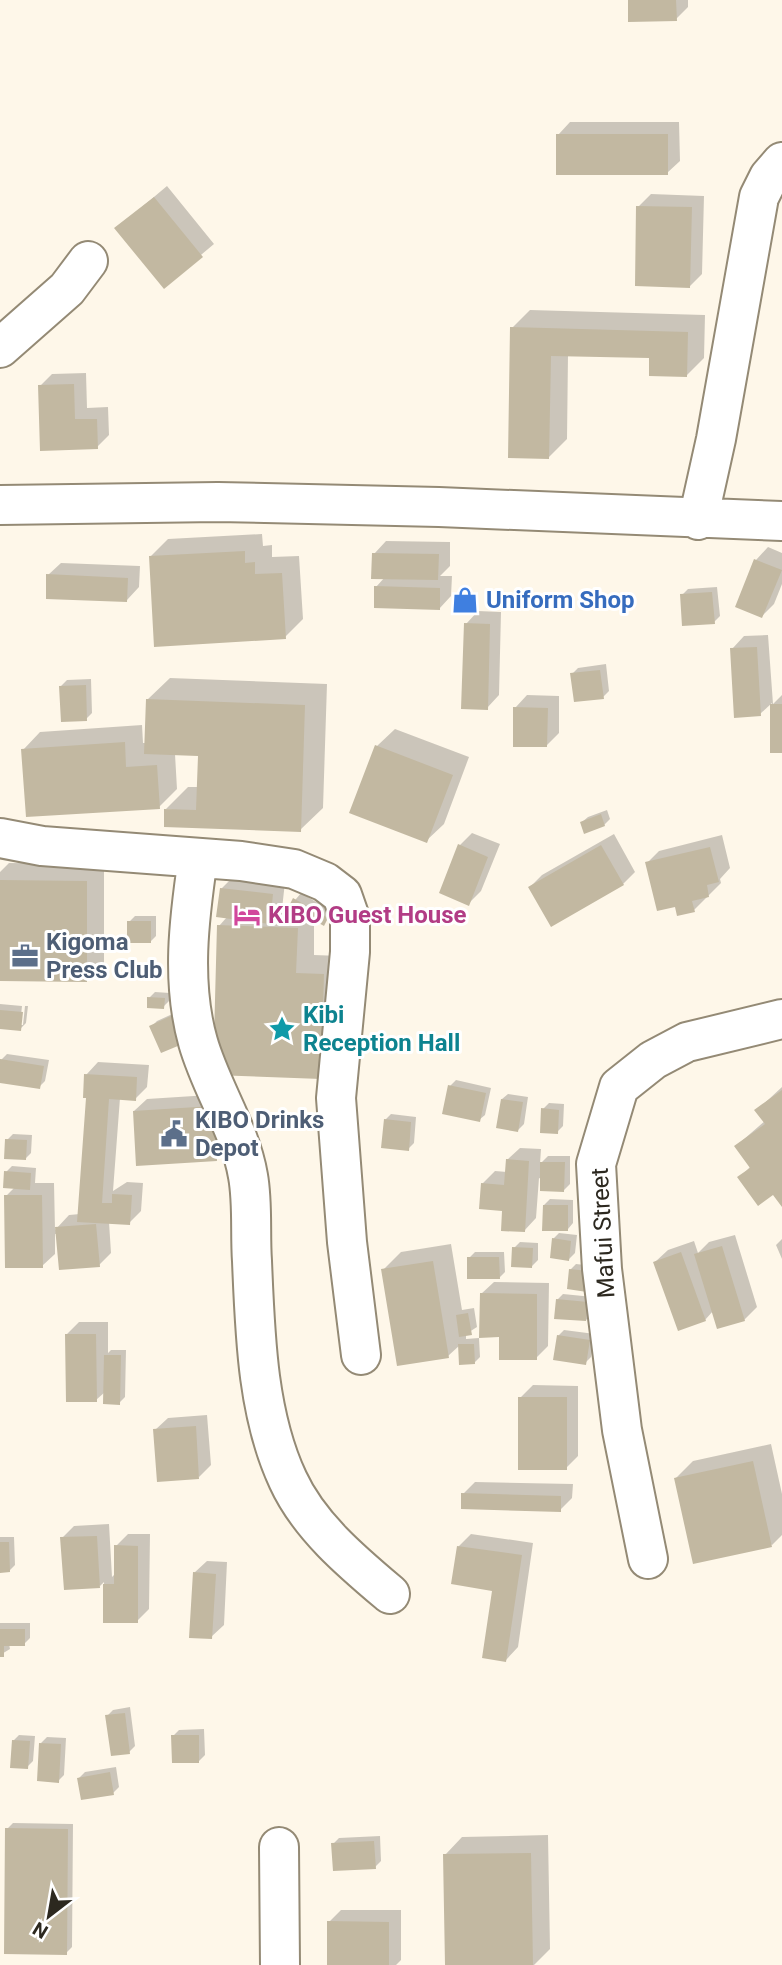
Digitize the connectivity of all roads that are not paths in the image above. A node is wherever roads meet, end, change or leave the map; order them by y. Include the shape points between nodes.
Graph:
1 (782, 162) edge
2 (88, 261) dead end
3 (0, 348) edge
4 (0, 505) edge
5 (698, 520) junction
6 (782, 521) edge
7 (0, 838) edge
8 (198, 858) junction
9 (782, 1019) edge
10 (361, 1355) dead end
11 (649, 1559) dead end
12 (390, 1594) dead end
13 (279, 1847) dead end
14 (280, 1965) edge

1 - 5 street via 760,197
2 - 3 street via 67,289
4 - 5 street via 218,502
5 - 6 street
7 - 8 street via 42,846
8 - 10 street via 294,869 342,895 350,918 336,1098
8 - 12 street via 187,965 191,1007 198,1043 234,1126 248,1176 256,1331 270,1433 288,1482 316,1522 347,1559
9 - 11 street, Mafui Street via 687,1042 653,1060 619,1087 596,1164 602,1269 622,1430
13 - 14 street

